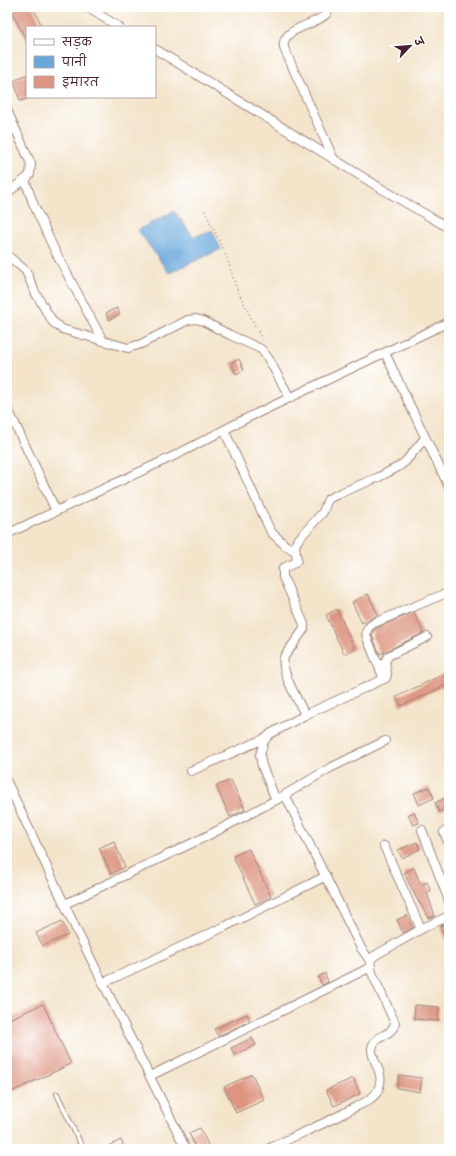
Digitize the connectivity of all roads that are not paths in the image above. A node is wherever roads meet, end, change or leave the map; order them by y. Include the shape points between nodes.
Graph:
1 (87, 7) edge
2 (329, 7) edge
3 (117, 26) edge
4 (156, 50) edge
5 (7, 110) edge
6 (334, 160) junction
7 (25, 180) junction
8 (7, 193) edge
9 (449, 228) edge
10 (7, 254) edge
11 (449, 322) edge
12 (103, 341) junction
13 (385, 352) junction
14 (290, 398) junction
15 (7, 407) edge
16 (224, 430) junction
17 (425, 438) junction
18 (449, 487) edge
19 (56, 510) junction
20 (7, 534) edge
21 (295, 551) junction
22 (449, 592) edge
23 (427, 637) dead end
24 (384, 679) junction
25 (305, 715) junction
26 (266, 738) junction
27 (385, 741) dead end
28 (191, 771) dead end
29 (7, 782) edge
30 (285, 795) junction
31 (276, 800) junction
32 (422, 830) dead end
33 (444, 832) dead end
34 (449, 844) edge
35 (384, 846) dead end
36 (326, 876) junction
37 (449, 901) edge
38 (65, 904) junction
39 (449, 916) edge
40 (422, 929) junction
41 (370, 964) junction
42 (104, 984) junction
43 (150, 1076) junction
44 (57, 1094) dead end
45 (83, 1149) edge
46 (186, 1149) edge
47 (268, 1149) edge

1 - 3 street
2 - 6 street via 322,17 291,33 283,42
4 - 6 street
5 - 7 street via 30,164 30,174
6 - 9 street
7 - 8 street
7 - 12 street via 55,251
10 - 12 street via 26,271 53,322 62,329
11 - 13 street
12 - 14 street via 131,348 196,319 264,352
13 - 14 street
13 - 17 street
14 - 16 street
15 - 19 street
16 - 19 street
16 - 21 street via 271,532
17 - 18 street
17 - 21 street via 398,467 328,499 323,512 297,541
19 - 20 street
21 - 25 street via 297,560 282,571 304,629 283,662
22 - 24 street via 374,623 368,628 368,641
23 - 24 street via 388,656 385,662 387,674
24 - 25 street
25 - 26 street
26 - 28 street
26 - 31 street via 260,755
27 - 30 street via 335,765
29 - 38 street
30 - 31 street
30 - 36 street
31 - 38 street
32 - 37 street
33 - 34 street
35 - 40 street
36 - 41 street
36 - 42 street
38 - 42 street
39 - 40 street
40 - 41 street via 374,956
41 - 43 street
41 - 47 street via 395,1023 392,1031 373,1044 372,1050 380,1074 380,1087 377,1093 338,1116
42 - 43 street
43 - 46 street
44 - 45 lane

